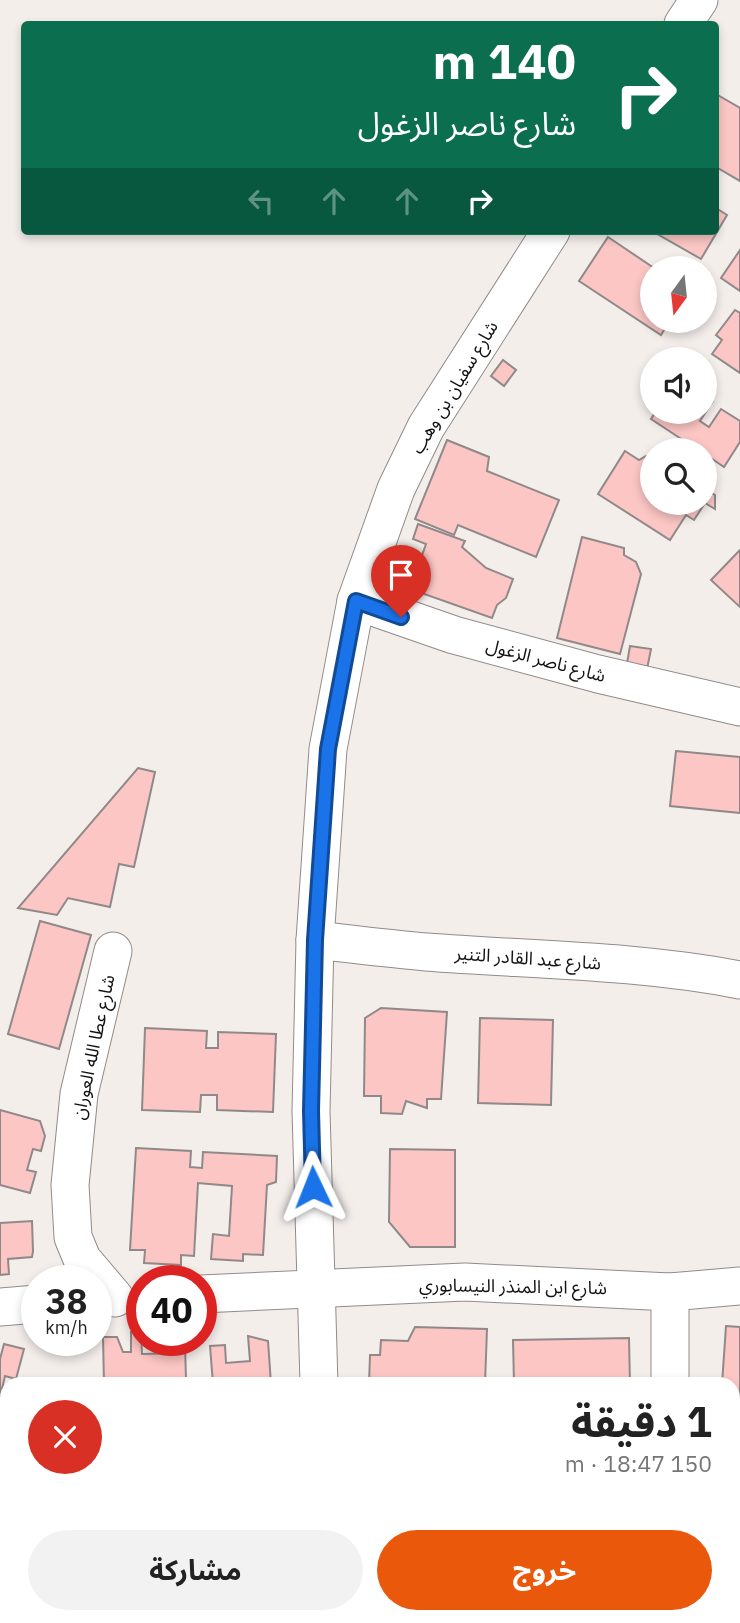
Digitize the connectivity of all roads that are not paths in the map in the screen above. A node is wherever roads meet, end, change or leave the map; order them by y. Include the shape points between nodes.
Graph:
1 (699, 0) edge
2 (685, 21) edge
3 (548, 235) edge
4 (356, 601) junction
5 (740, 707) edge
6 (315, 940) junction
7 (113, 951) dead end
8 (740, 980) edge
9 (740, 1286) edge
10 (316, 1288) junction
11 (670, 1292) junction
12 (217, 1293) edge
13 (118, 1298) edge
14 (21, 1305) edge
15 (0, 1307) edge
16 (319, 1377) edge
17 (670, 1377) edge

1 - 2 street
3 - 4 street, شارع سفيان بن وهب via 426,426 396,489
4 - 5 street, شارع ناصر الزغول via 454,635
4 - 6 street, شارع سفيان بن وهب via 328,749
6 - 8 street, شارع عبد القادر التنير via 599,962
6 - 10 street, شارع سفيان بن وهب via 311,1111
7 - 13 street, شارع عطا الله العوران via 79,1094 70,1185 73,1237 82,1259
9 - 11 street, شارع ابن المنذر النيسابوري
10 - 11 street, شارع ابن المنذر النيسابوري via 465,1282
10 - 12 street, شارع ابن المنذر النيسابوري
10 - 16 street, شارع سفيان بن وهب
11 - 17 street
14 - 15 street

